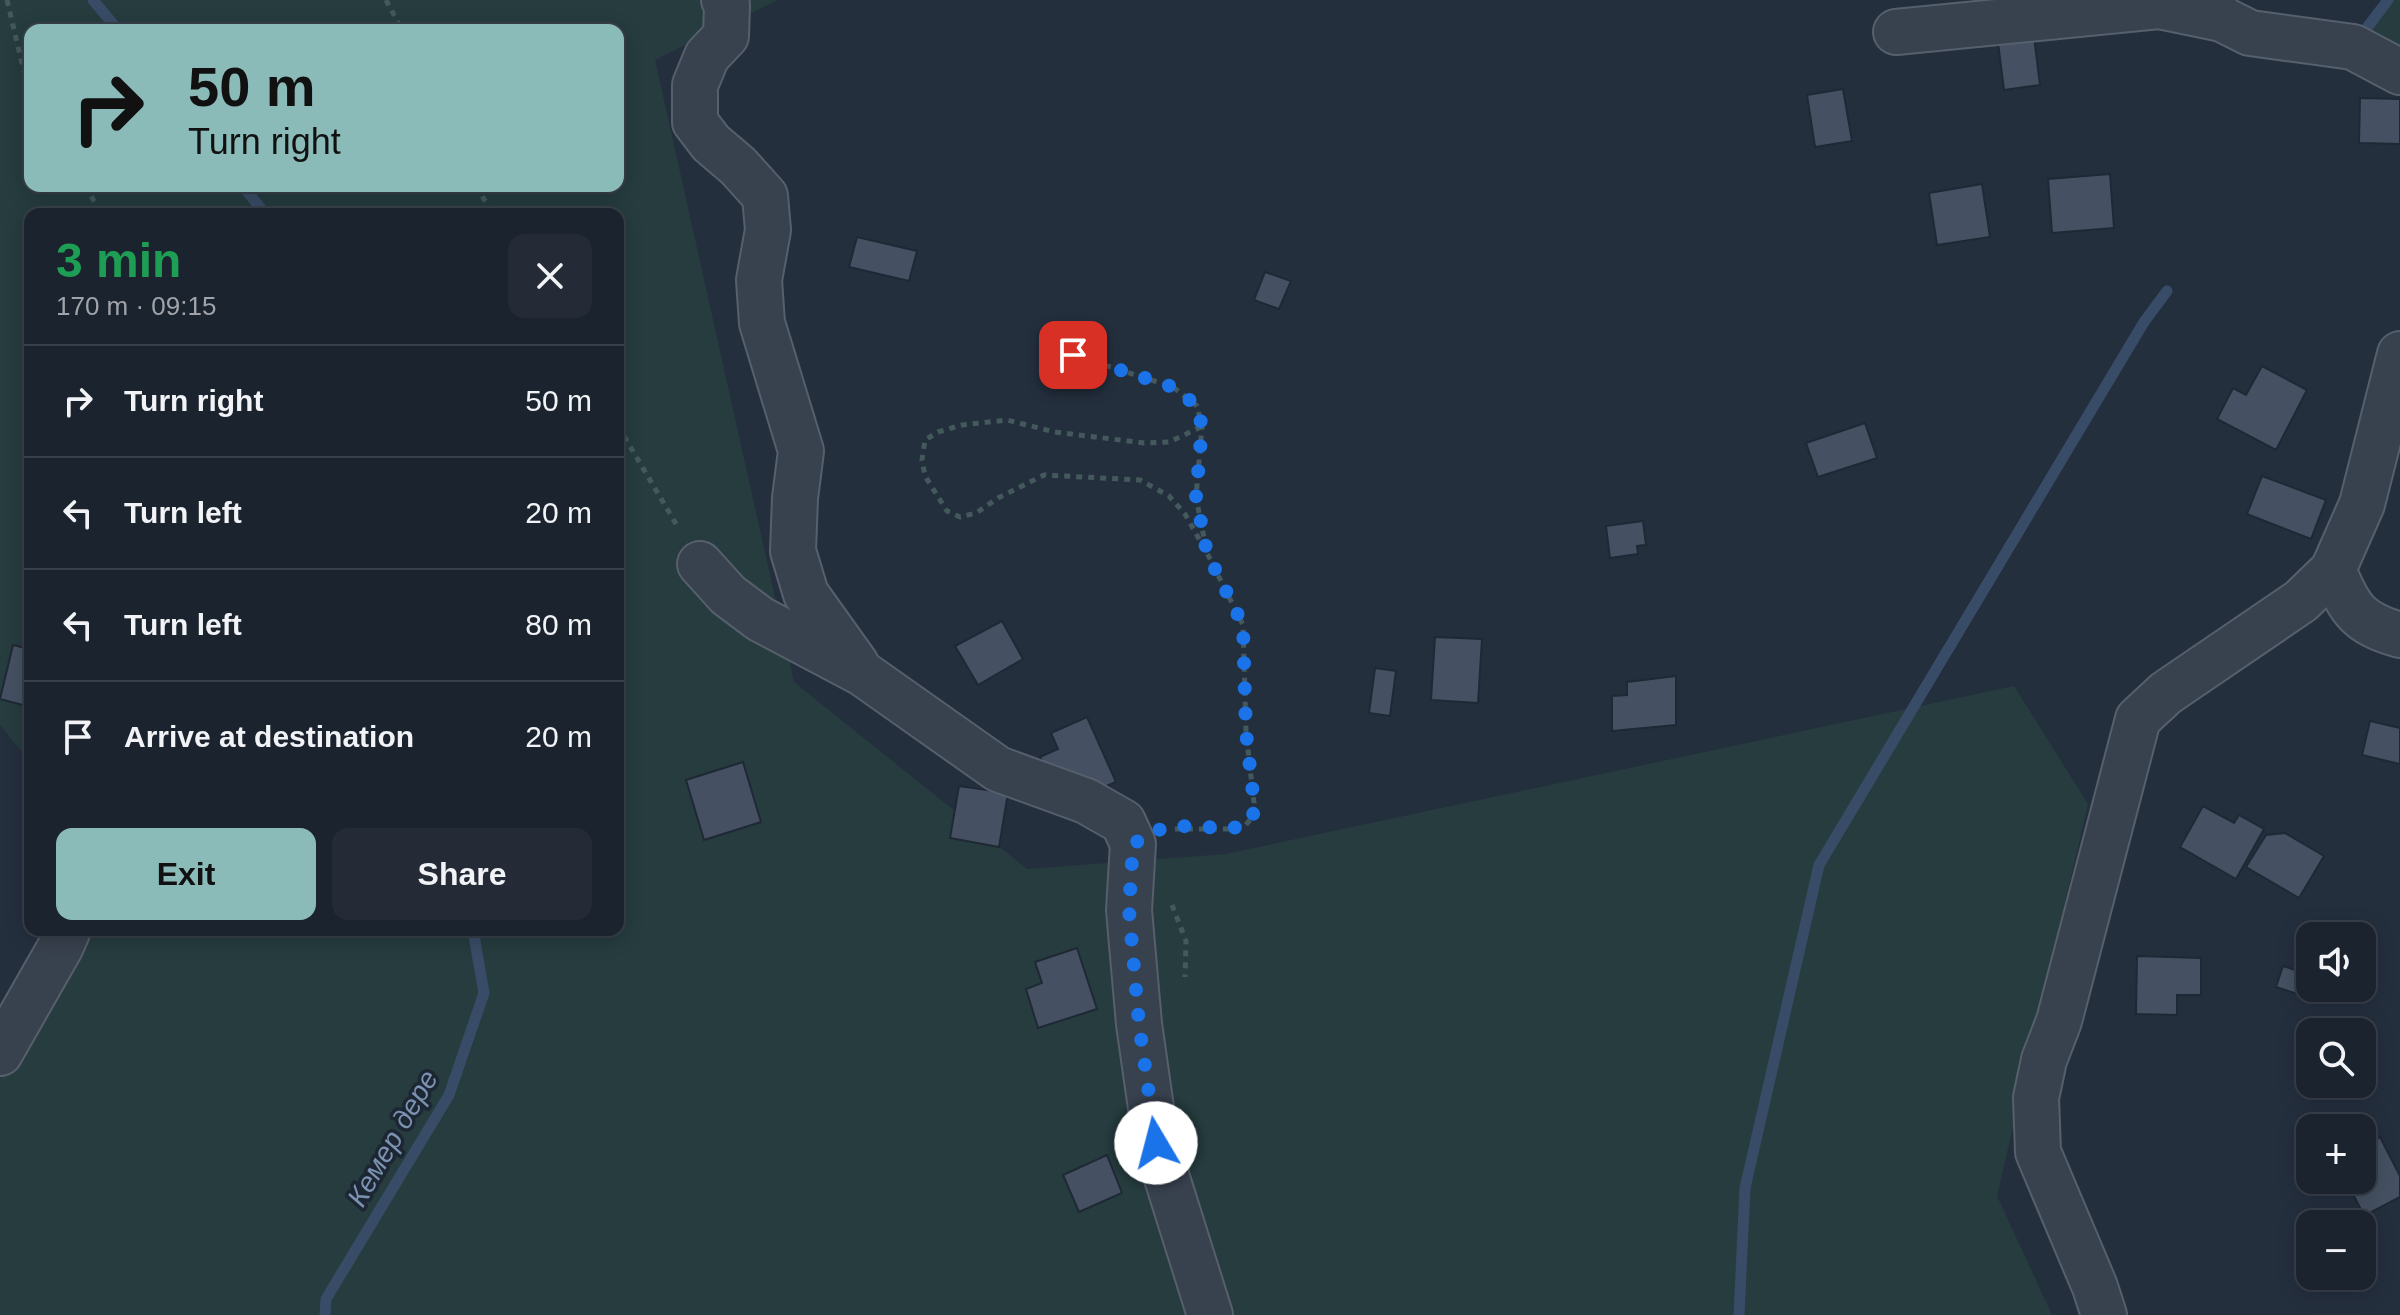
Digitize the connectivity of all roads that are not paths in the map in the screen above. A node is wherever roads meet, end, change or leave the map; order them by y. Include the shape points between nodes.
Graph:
1 (724, 0) edge
2 (2214, 10) edge
3 (1896, 32) dead end
4 (2400, 72) edge
5 (2400, 354) edge
6 (700, 564) road end
7 (2333, 570) junction
8 (2400, 635) edge
9 (862, 673) junction
10 (65, 936) edge
11 (0, 1053) edge
12 (1210, 1315) edge
13 (2104, 1315) edge

1 - 9 street via 726,36 707,56 695,85 695,122 765,196 768,230 759,280 762,323 801,451 793,551 806,594
2 - 3 street via 2159,6
2 - 4 street via 2250,33 2353,47
5 - 7 street via 2362,504
6 - 9 street via 760,619
7 - 8 street via 2348,604 2371,626
7 - 13 street via 2301,601 2166,693 2138,719 2036,1098 2038,1152
9 - 12 street via 998,769 1086,801 1123,822 1133,844 1129,910 1156,1143
10 - 11 street

